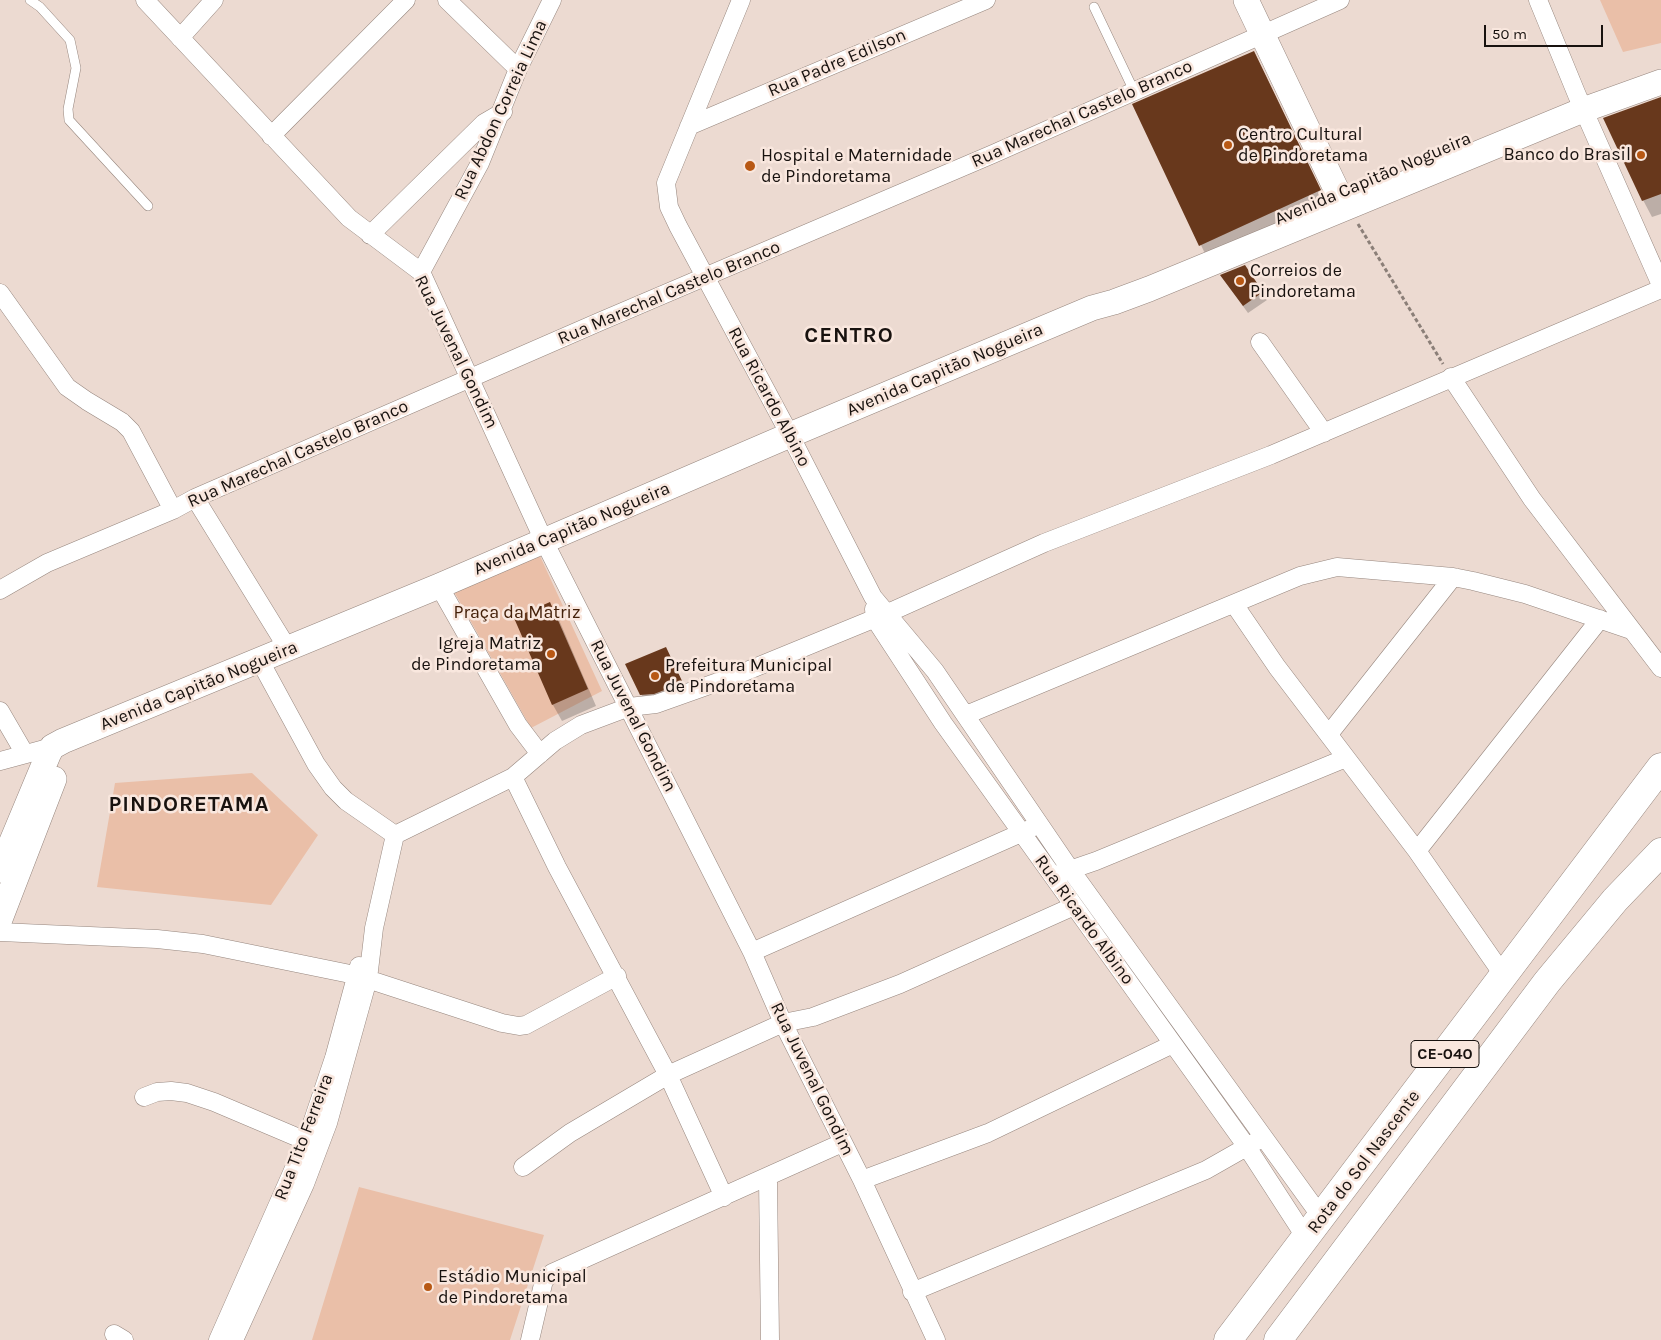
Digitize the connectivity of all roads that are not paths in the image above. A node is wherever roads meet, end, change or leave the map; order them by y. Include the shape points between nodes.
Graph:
1 (30, 0) edge
2 (145, 0) edge
3 (214, 0) edge
4 (406, 0) edge
5 (447, 0) edge
6 (552, 0) edge
7 (741, 0) edge
8 (986, 0) edge
9 (1246, 0) edge
10 (1340, 0) edge
11 (1538, 0) edge
12 (1094, 7) dead end
13 (1263, 33) junction
14 (180, 38) junction
15 (1661, 65) edge
16 (518, 69) junction
17 (1661, 82) edge
18 (1134, 91) junction
19 (1580, 102) junction
20 (503, 112) junction
21 (689, 126) junction
22 (271, 136) junction
23 (1343, 200) junction
24 (148, 206) dead end
25 (370, 235) junction
26 (421, 272) junction
27 (706, 278) junction
28 (1661, 285) edge
29 (1661, 289) edge
30 (0, 293) edge
31 (1260, 342) dead end
32 (1451, 377) junction
33 (472, 379) junction
34 (1324, 433) junction
35 (790, 435) junction
36 (196, 498) junction
37 (173, 510) junction
38 (544, 541) junction
39 (1453, 577) junction
40 (439, 586) junction
41 (0, 590) edge
42 (1234, 604) junction
43 (882, 616) junction
44 (1600, 619) junction
45 (1631, 630) junction
46 (288, 649) junction
47 (260, 661) junction
48 (1661, 668) edge
49 (629, 707) junction
50 (0, 711) edge
51 (966, 715) junction
52 (1329, 734) junction
53 (61, 743) junction
54 (25, 754) junction
55 (540, 754) junction
56 (1346, 758) junction
57 (0, 761) edge
58 (1661, 767) edge
59 (513, 777) junction
60 (1040, 823) junction
61 (1022, 834) junction
62 (395, 835) junction
63 (1417, 851) junction
64 (1661, 852) edge
65 (1070, 869) junction
66 (0, 870) edge
67 (1052, 876) junction
68 (1074, 906) junction
69 (0, 919) edge
70 (0, 932) edge
71 (752, 952) junction
72 (1134, 957) junction
73 (1119, 969) junction
74 (617, 976) junction
75 (1504, 976) junction
76 (362, 977) junction
77 (783, 1022) junction
78 (1174, 1044) junction
79 (668, 1076) junction
80 (144, 1097) dead end
81 (1264, 1137) junction
82 (306, 1141) junction
83 (842, 1144) junction
84 (1247, 1147) junction
85 (523, 1167) dead end
86 (768, 1178) junction
87 (862, 1180) junction
88 (724, 1197) junction
89 (1314, 1228) junction
90 (912, 1292) junction
91 (218, 1340) edge
92 (234, 1340) edge
93 (530, 1340) edge
94 (770, 1340) edge
95 (936, 1340) edge
96 (1228, 1340) edge
97 (1278, 1340) edge

1 - 24 lane via 70,40 76,68 69,120
2 - 14 street, Rua Juvenal Gondim
3 - 14 street
4 - 22 street
5 - 16 street
6 - 16 street, Rua Abdon Correia Lima
7 - 21 street
8 - 21 street, Rua Padre Edilson
9 - 13 main road
10 - 13 street, Rua Marechal Castelo Branco
11 - 19 street
12 - 18 lane
13 - 18 street, Rua Marechal Castelo Branco
13 - 23 main road
14 - 22 street, Rua Juvenal Gondim
15 - 19 main road, Avenida Capitão Nogueira
16 - 20 street, Rua Abdon Correia Lima
17 - 19 main road, Avenida Capitão Nogueira
18 - 27 street, Rua Marechal Castelo Branco
19 - 23 main road, Avenida Capitão Nogueira
19 - 28 street
20 - 25 street via 484,122
20 - 26 street, Rua Abdon Correia Lima via 480,163
21 - 27 street, Rua Ricardo Albino via 666,183 666,197
22 - 25 street, Rua Juvenal Gondim via 349,218
23 - 35 main road, Avenida Capitão Nogueira via 1149,289 1092,308
25 - 26 street, Rua Juvenal Gondim
26 - 33 street, Rua Juvenal Gondim
27 - 33 street, Rua Marechal Castelo Branco
27 - 35 street, Rua Ricardo Albino
29 - 32 street
30 - 37 street via 68,386 131,431
31 - 34 street
32 - 34 street
32 - 45 street via 1532,499
33 - 36 street, Rua Marechal Castelo Branco
33 - 38 street, Rua Juvenal Gondim
34 - 43 street via 1044,543
35 - 38 main road, Avenida Capitão Nogueira
35 - 43 street, Rua Ricardo Albino
36 - 37 street, Rua Marechal Castelo Branco
36 - 46 street
37 - 41 street, Rua Marechal Castelo Branco via 48,563
38 - 40 main road, Avenida Capitão Nogueira
38 - 49 street, Rua Juvenal Gondim
39 - 42 street via 1337,567 1300,576
39 - 44 street via 1525,594
39 - 52 street
40 - 46 main road, Avenida Capitão Nogueira
40 - 55 street via 521,730
42 - 51 street
42 - 52 street
43 - 49 street via 732,677 665,701
43 - 51 street, Rua Ricardo Albino via 935,671
43 - 61 street, Rua Ricardo Albino via 943,723
44 - 45 street
44 - 63 street
45 - 48 street
46 - 47 main road, Avenida Capitão Nogueira
47 - 53 main road, Avenida Capitão Nogueira
47 - 62 street via 316,764 333,788 346,801
49 - 55 street via 581,725
49 - 71 street, Rua Juvenal Gondim
50 - 54 street
51 - 60 street, Rua Ricardo Albino
52 - 56 street
53 - 54 street
53 - 66 main road via 28,797
53 - 69 main road
54 - 57 street
55 - 59 street
56 - 63 street
56 - 65 street
58 - 75 highway, Rota do Sol Nascente / CE-040
59 - 62 street
59 - 74 street via 557,867
60 - 61 street
60 - 65 street, Rua Ricardo Albino
61 - 67 street, Rua Ricardo Albino
61 - 71 street
62 - 76 street, Rua Tito Ferreira
63 - 75 street
64 - 97 highway, Rota do Sol Nascente / CE-040 via 1615,900 1547,982
65 - 67 street
65 - 72 street, Rua Ricardo Albino
67 - 68 street, Rua Ricardo Albino
68 - 73 street, Rua Ricardo Albino
68 - 77 street via 900,984 813,1017
70 - 76 street via 203,944
71 - 77 street, Rua Juvenal Gondim
72 - 73 street
72 - 81 street, Rua Ricardo Albino
73 - 78 street, Rua Ricardo Albino
74 - 76 street via 526,1025 518,1026
74 - 79 street
75 - 89 highway, Rota do Sol Nascente / CE-040
76 - 82 street, Rua Tito Ferreira
76 - 92 street, Rua Tito Ferreira via 328,1123 305,1184
77 - 79 street
77 - 83 street, Rua Juvenal Gondim
78 - 84 street, Rua Ricardo Albino
78 - 87 street via 988,1132
79 - 85 street via 570,1133
79 - 88 street
80 - 82 street via 157,1092 187,1093
81 - 84 street
81 - 89 street, Rua Ricardo Albino
82 - 91 street, Rua Tito Ferreira
83 - 86 street
83 - 87 street, Rua Juvenal Gondim
84 - 89 street, Rua Ricardo Albino
84 - 90 street via 1206,1170
86 - 88 street
86 - 94 street
87 - 90 street, Rua Juvenal Gondim
88 - 93 street via 552,1273 544,1280
89 - 96 highway, Rota do Sol Nascente / CE-040
90 - 95 street, Rua Juvenal Gondim

